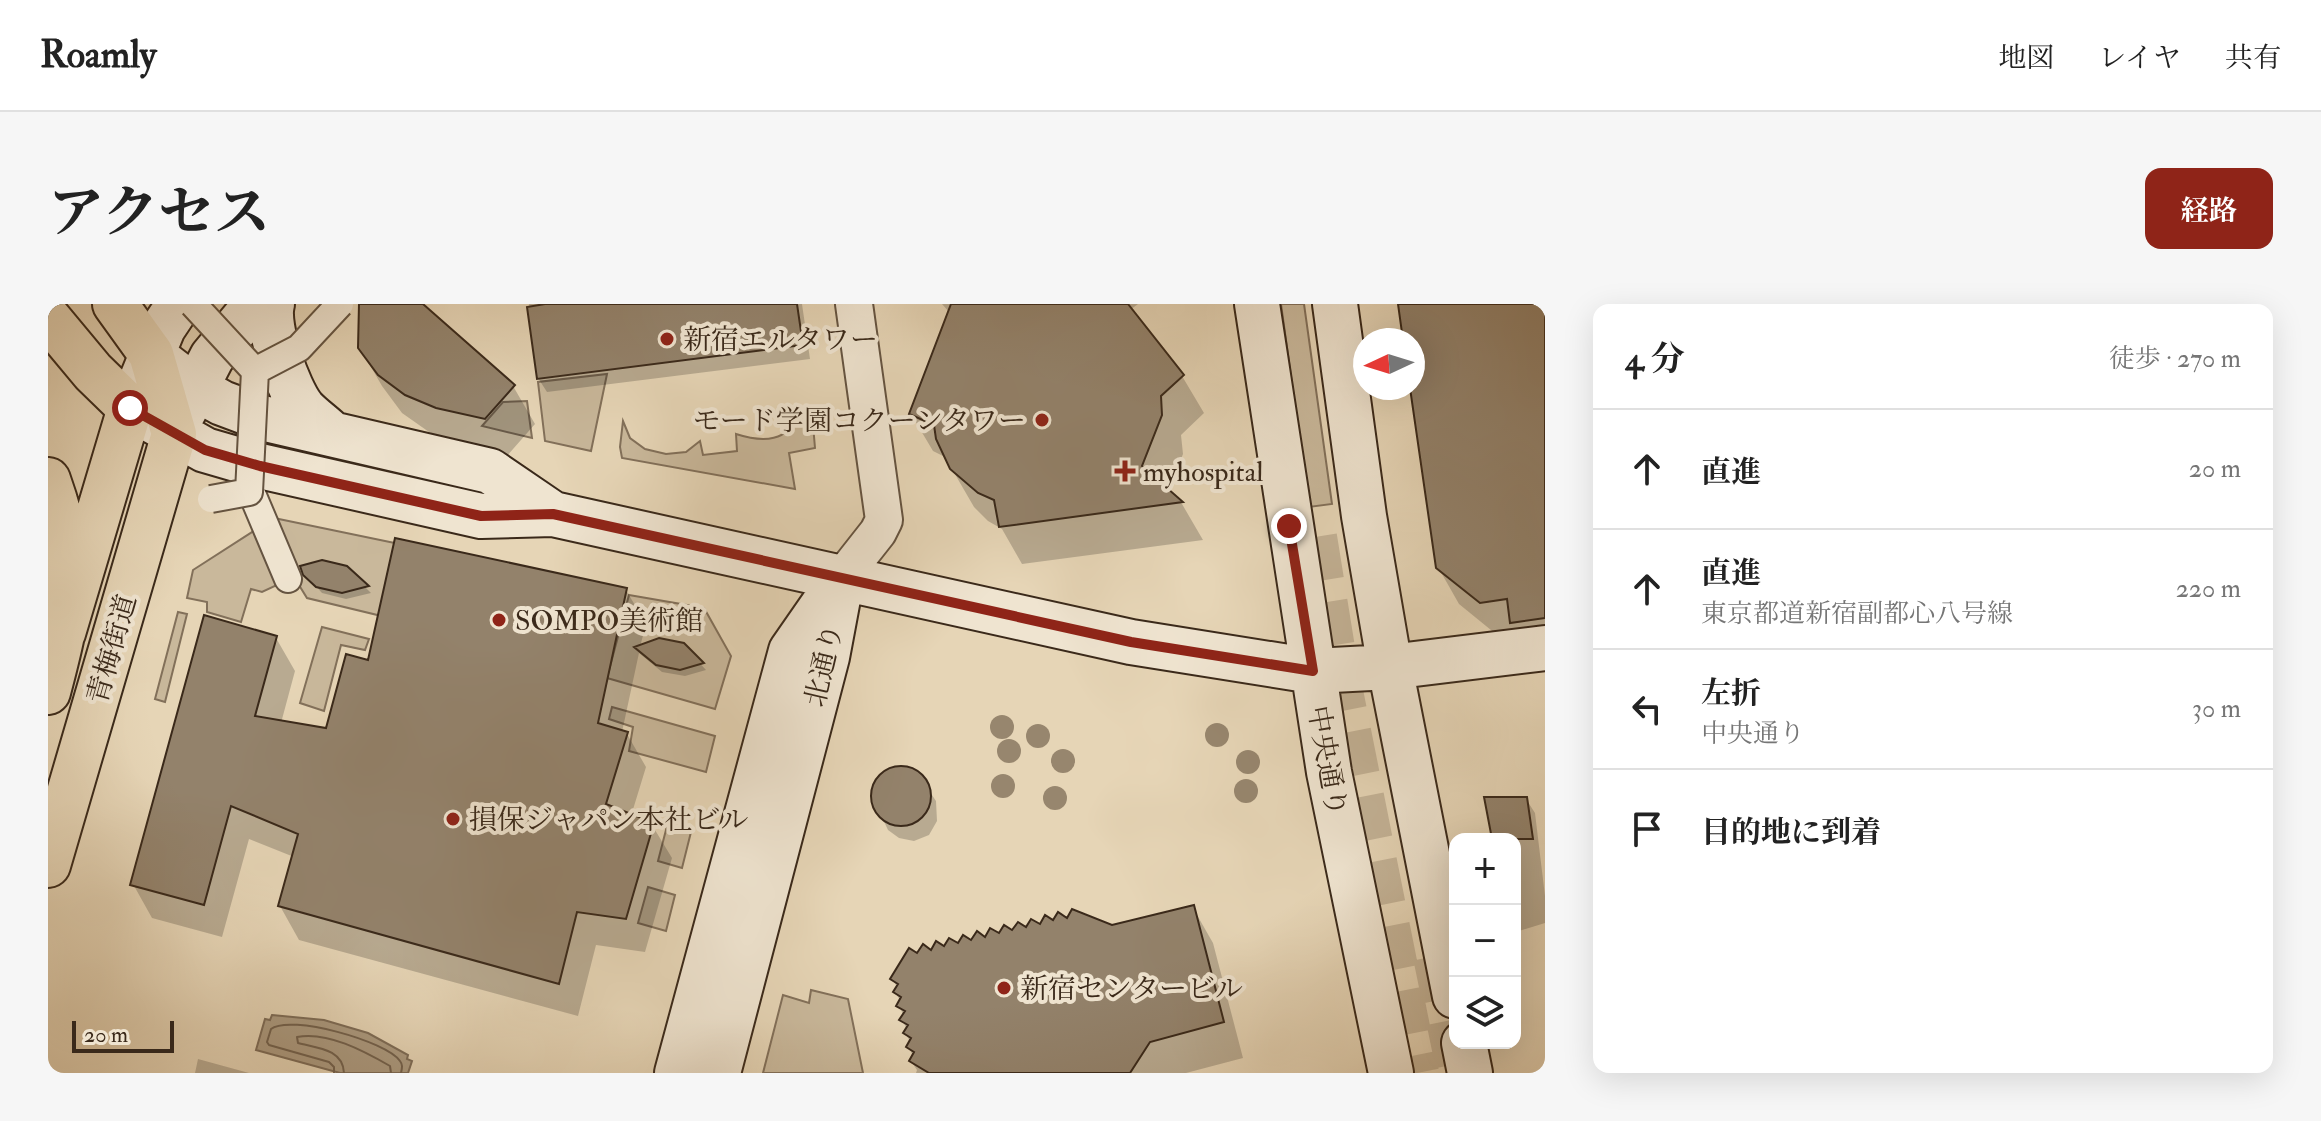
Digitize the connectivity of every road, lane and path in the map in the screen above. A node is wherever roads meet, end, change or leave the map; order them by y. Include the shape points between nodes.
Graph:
1 (115, 304) edge
2 (183, 304) edge
3 (256, 304) edge
4 (272, 304) edge
5 (340, 304) edge
6 (854, 304) edge
7 (1257, 304) edge
8 (1335, 304) edge
9 (48, 318) edge
10 (151, 354) junction
11 (255, 371) junction
12 (204, 372) junction
13 (130, 408) junction
14 (332, 434) junction
15 (190, 442) junction
16 (48, 480) edge
17 (249, 492) junction
18 (211, 499) dead end
19 (553, 514) junction
20 (288, 579) dead end
21 (841, 579) junction
22 (63, 633) junction
23 (1545, 648) edge
24 (1390, 667) junction
25 (1313, 671) junction
26 (48, 692) edge
27 (48, 865) edge
28 (1451, 977) tunnel mouth
29 (1465, 1049) edge
30 (677, 1073) edge
31 (718, 1073) edge
32 (1391, 1073) edge
33 (1470, 1073) edge

1 - 10 main road
2 - 10 main road
2 - 11 street, bridge
3 - 12 main road
4 - 14 main road via 270,327 302,407
5 - 11 street, bridge via 299,348
6 - 21 street via 884,520
7 - 25 main road, 中央通り
8 - 24 main road
9 - 13 main road
10 - 12 main road
10 - 13 main road
10 - 15 main road
11 - 17 street, bridge
12 - 14 main road via 222,403
12 - 15 main road
13 - 15 main road
13 - 22 main road
14 - 19 main road via 490,471
15 - 19 main road via 260,466 481,516
15 - 27 main road, 青梅街道
16 - 22 main road, 青梅街道 via 70,571
17 - 18 street, bridge
17 - 20 street
19 - 21 main road
21 - 25 main road via 1131,642
21 - 30 main road, 北通り via 791,651
21 - 31 main road, 北通り via 827,657
22 - 26 main road, 青梅街道
23 - 24 main road
24 - 25 main road
24 - 28 main road
25 - 32 main road, 中央通り
29 - 33 main road

